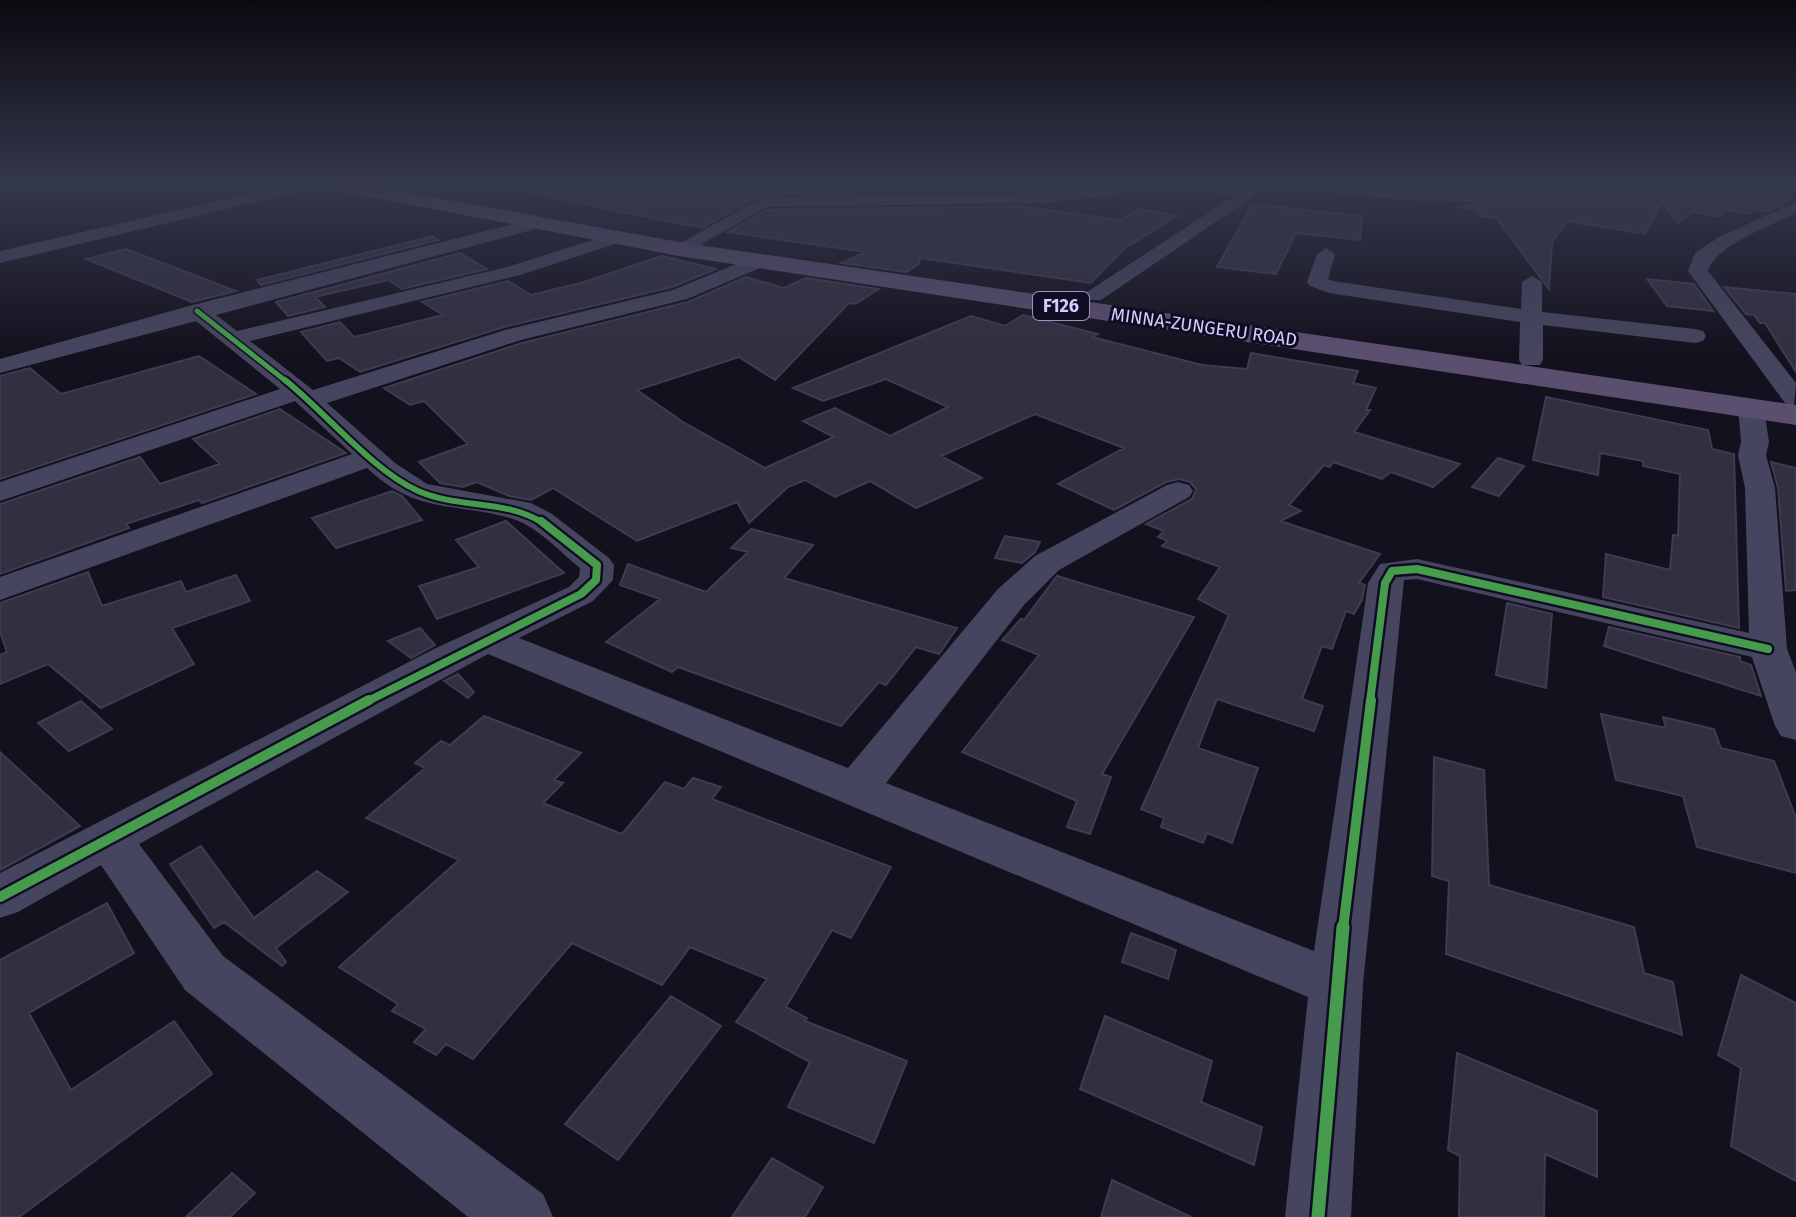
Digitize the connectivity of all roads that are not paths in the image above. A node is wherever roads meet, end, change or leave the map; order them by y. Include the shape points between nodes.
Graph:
1 (3, 240) edge
2 (71, 240) edge
3 (472, 240) edge
4 (609, 240) edge
5 (646, 240) edge
6 (668, 240) edge
7 (696, 240) edge
8 (1177, 240) edge
9 (1728, 240) edge
10 (688, 244) junction
11 (35, 248) junction
12 (1326, 254) dead end
13 (0, 257) edge
14 (760, 261) junction
15 (1532, 282) dead end
16 (1094, 296) junction
17 (197, 311) junction
18 (1532, 317) junction
19 (1695, 336) dead end
20 (232, 339) junction
21 (1531, 360) junction
22 (0, 366) edge
23 (304, 396) junction
24 (1795, 404) edge
25 (1751, 408) junction
26 (371, 457) junction
27 (1178, 491) dead end
28 (0, 492) edge
29 (0, 589) edge
30 (486, 639) junction
31 (1768, 649) junction
32 (1796, 726) edge
33 (856, 789) junction
34 (109, 839) junction
35 (0, 897) edge
36 (1336, 984) junction
37 (520, 1217) edge
38 (1318, 1217) edge

1 - 11 street
2 - 11 street
3 - 17 street
4 - 20 street via 513,271
5 - 10 main road, MINNA-ZUNGERU ROAD / F126
6 - 10 main road, MINNA-ZUNGERU ROAD / F126
7 - 10 street
8 - 16 street
9 - 24 street via 1702,257 1698,271
10 - 14 main road, MINNA-ZUNGERU ROAD / F126
10 - 16 main road, MINNA-ZUNGERU ROAD / F126
11 - 13 street
12 - 18 street via 1319,284
14 - 23 street via 680,295 513,335
14 - 25 main road, MINNA-ZUNGERU ROAD / F126
15 - 18 street
16 - 21 main road, MINNA-ZUNGERU ROAD / F126
17 - 20 street
17 - 22 street
18 - 19 street
18 - 21 street
20 - 23 street
21 - 24 main road, MINNA-ZUNGERU ROAD / F126
23 - 26 street
23 - 28 street
24 - 25 main road, MINNA-ZUNGERU ROAD / F126
25 - 31 street
26 - 29 street
26 - 30 street via 416,490 520,510 597,565 596,580 581,594
27 - 33 street via 1047,563 1031,577
30 - 33 street
30 - 34 street
31 - 32 street
31 - 36 street via 1417,569 1392,571 1385,583
33 - 36 street
34 - 35 street
34 - 37 street via 204,973
36 - 38 street

